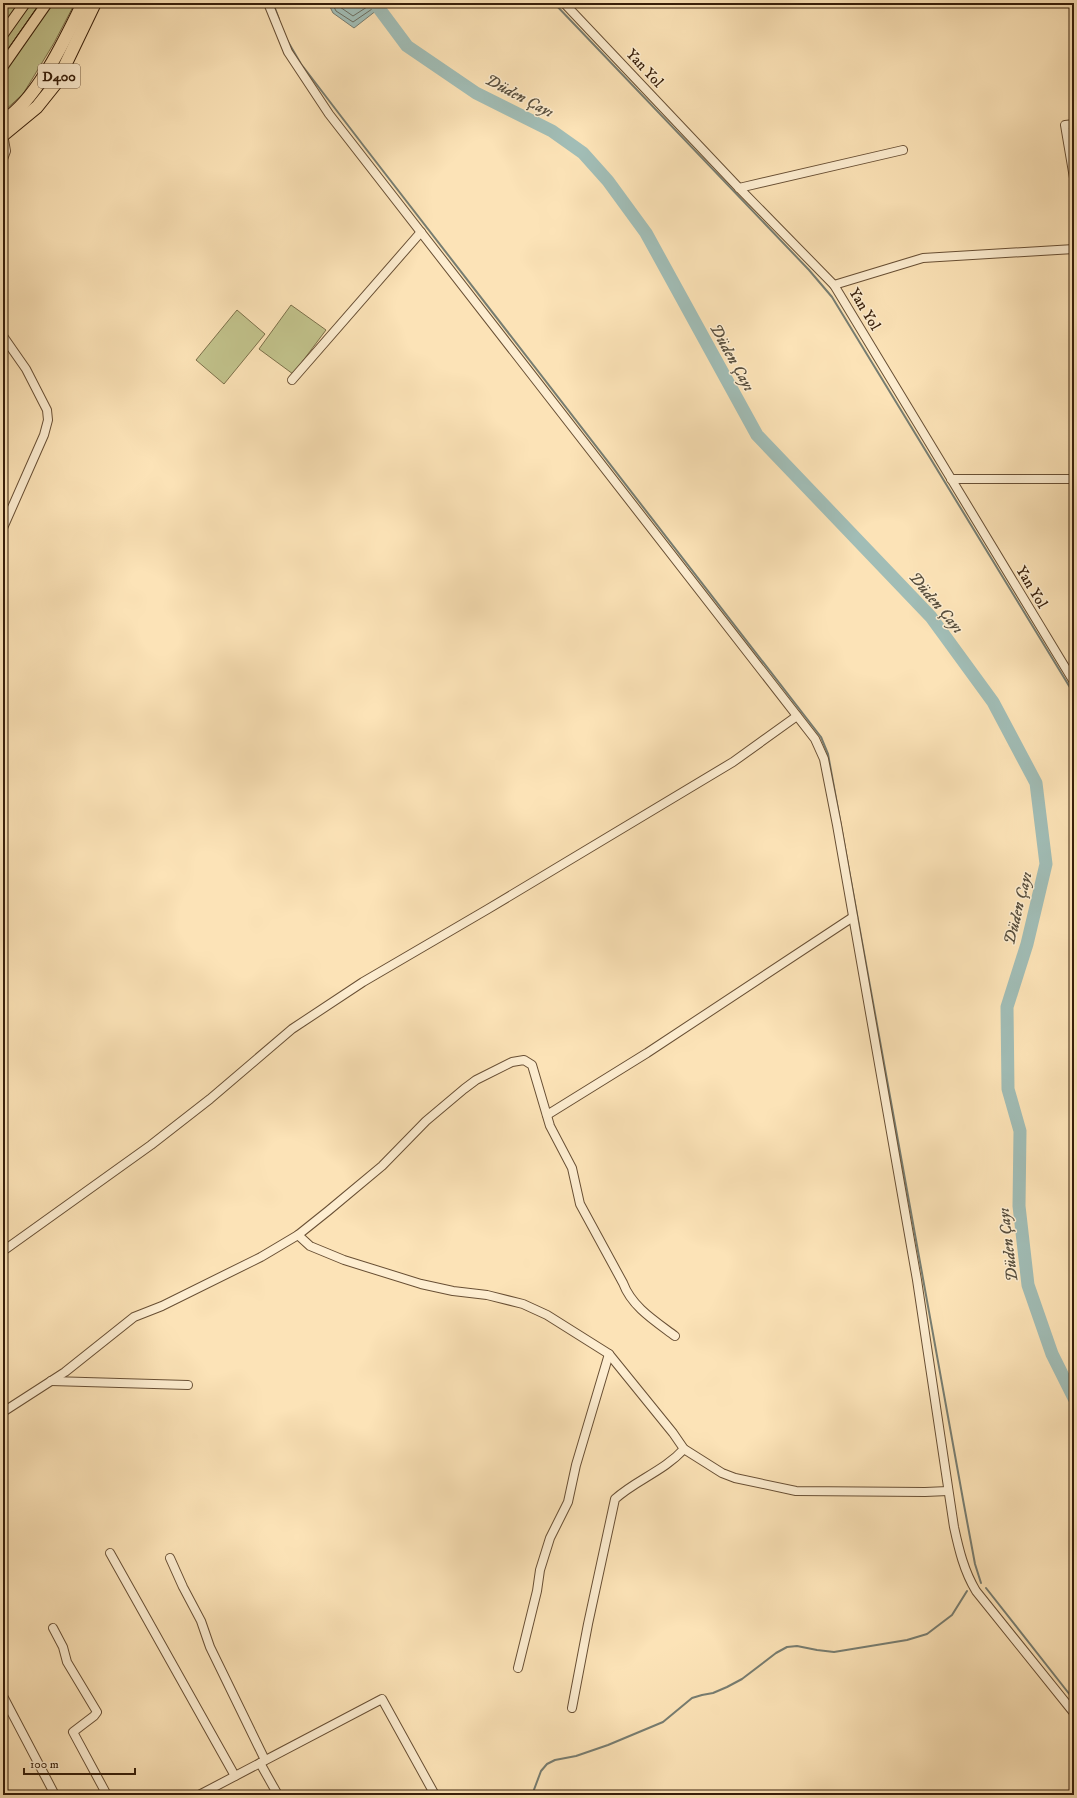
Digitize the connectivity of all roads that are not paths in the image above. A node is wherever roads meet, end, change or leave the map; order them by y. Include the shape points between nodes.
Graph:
1 (25, 3) edge
2 (47, 3) edge
3 (83, 3) edge
4 (95, 3) edge
5 (268, 3) edge
6 (564, 3) edge
7 (3, 34) edge
8 (3, 66) edge
9 (3, 121) edge
10 (1074, 124) edge
11 (3, 134) edge
12 (903, 150) dead end
13 (3, 160) edge
14 (1074, 178) edge
15 (739, 188) junction
16 (421, 232) junction
17 (1074, 249) edge
18 (834, 285) junction
19 (3, 336) edge
20 (292, 380) dead end
21 (1074, 479) edge
22 (951, 480) junction
23 (3, 528) edge
24 (1074, 682) edge
25 (797, 716) junction
26 (853, 917) junction
27 (546, 1115) junction
28 (298, 1235) junction
29 (3, 1251) edge
30 (675, 1336) dead end
31 (610, 1354) junction
32 (51, 1381) junction
33 (188, 1384) dead end
34 (3, 1412) edge
35 (684, 1449) junction
36 (948, 1491) junction
37 (110, 1553) dead end
38 (170, 1558) dead end
39 (53, 1628) dead end
40 (518, 1668) dead end
41 (3, 1696) edge
42 (572, 1708) dead end
43 (1074, 1713) edge
44 (263, 1761) junction
45 (235, 1776) junction
46 (55, 1795) edge
47 (107, 1795) edge
48 (199, 1795) edge
49 (278, 1795) edge
50 (435, 1795) edge

1 - 7 main road
2 - 8 main road
3 - 9 highway via 29,97
4 - 11 highway, D400 via 57,82 37,107
5 - 16 street via 288,52 314,92
6 - 15 street, Yan Yol
10 - 14 street via 1065,125
11 - 13 street via 6,151
12 - 15 street
15 - 18 street, Yan Yol
16 - 20 street
16 - 25 street
17 - 18 street via 923,258
18 - 22 street, Yan Yol
19 - 23 street via 26,369 47,410 48,420
21 - 22 street
22 - 24 street, Yan Yol
25 - 26 street via 815,739 824,759
25 - 29 street via 713,774 363,982 292,1029 151,1145
26 - 27 street via 653,1049
26 - 36 street via 917,1280
27 - 28 street via 532,1065 524,1060 512,1062 476,1080 449,1100 382,1166
27 - 30 street via 572,1168 580,1204 628,1295
28 - 31 street via 310,1246 380,1272 454,1291 487,1295 523,1304 566,1326
28 - 32 street via 261,1257 134,1318
31 - 35 street
31 - 40 street via 576,1465 568,1502 550,1538 540,1570
32 - 33 street
32 - 34 street
35 - 36 street via 722,1473 782,1489
35 - 42 street via 670,1463 615,1499
36 - 43 street via 962,1561 969,1580
37 - 45 street
38 - 44 street
39 - 47 street via 63,1647 67,1662 97,1712 72,1732
41 - 46 street
44 - 45 street
44 - 49 street
44 - 50 street via 382,1699
45 - 48 street

